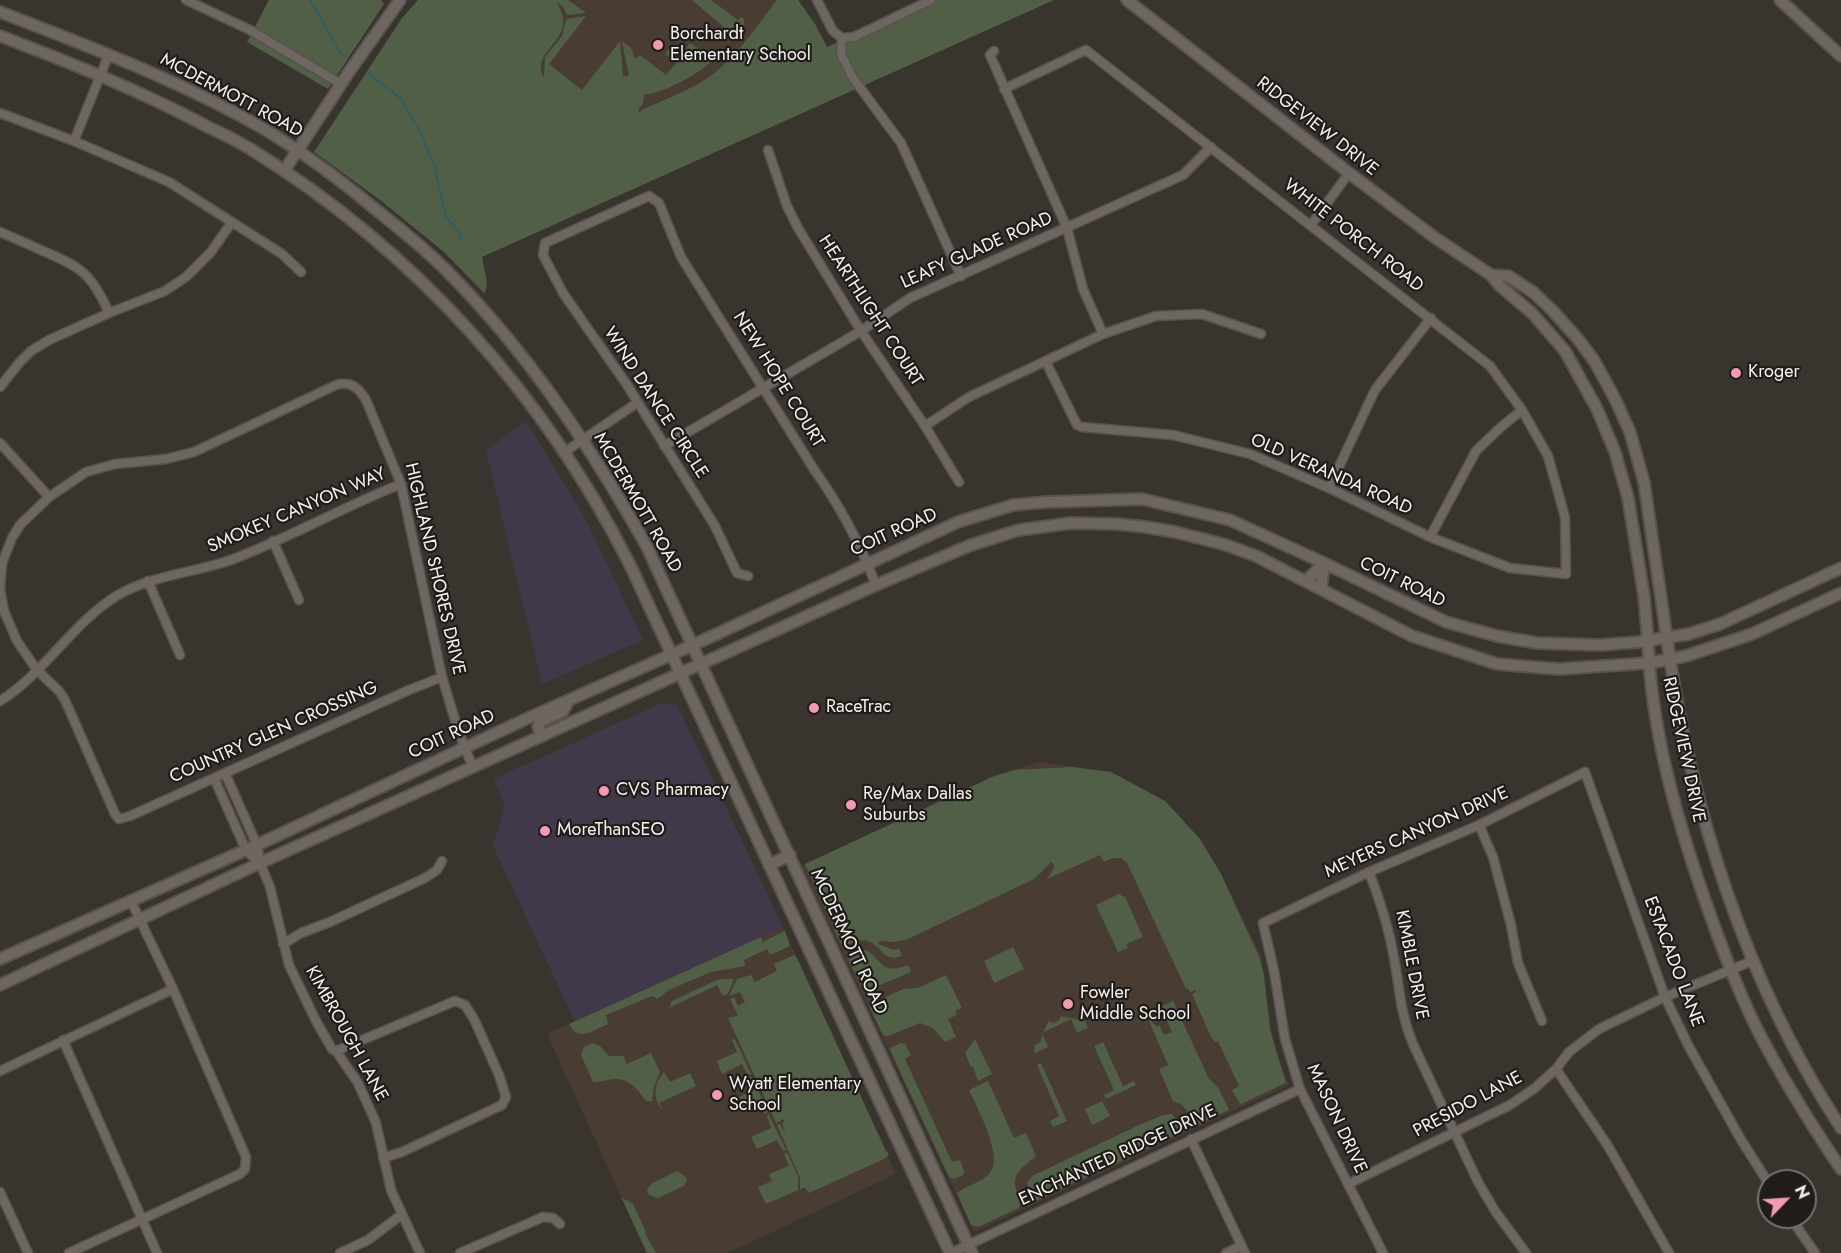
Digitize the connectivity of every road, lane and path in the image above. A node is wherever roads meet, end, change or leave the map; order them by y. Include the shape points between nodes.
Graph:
1 (186, 0) edge
2 (400, 0) edge
3 (817, 0) edge
4 (931, 0) edge
5 (1127, 0) edge
6 (1780, 0) edge
7 (0, 12) edge
8 (0, 36) edge
9 (842, 38) junction
10 (994, 51) dead end
11 (108, 54) junction
12 (1841, 56) edge
13 (99, 74) junction
14 (341, 84) junction
15 (1004, 89) junction
16 (0, 113) edge
17 (74, 141) junction
18 (1211, 147) junction
19 (768, 150) dead end
20 (298, 151) junction
21 (284, 171) junction
22 (1349, 173) junction
23 (649, 196) joint
24 (232, 222) junction
25 (1311, 225) junction
26 (1067, 228) junction
27 (0, 232) edge
28 (300, 272) dead end
29 (1491, 275) junction
30 (961, 276) junction
31 (109, 313) junction
32 (1431, 318) junction
33 (861, 331) junction
34 (1261, 333) dead end
35 (1103, 334) junction
36 (1046, 362) junction
37 (0, 387) edge
38 (764, 388) junction
39 (637, 403) junction
40 (1522, 410) junction
41 (926, 426) junction
42 (583, 440) junction
43 (0, 442) edge
44 (664, 446) junction
45 (566, 451) junction
46 (959, 482) dead end
47 (401, 484) junction
48 (1329, 488) junction
49 (49, 497) junction
50 (1430, 537) junction
51 (273, 541) junction
52 (1, 563) edge
53 (868, 563) junction
54 (1324, 563) junction
55 (1841, 568) edge
56 (1566, 574) joint
57 (748, 576) dead end
58 (148, 581) junction
59 (1306, 581) junction
60 (876, 585) junction
61 (1803, 587) junction
62 (1321, 589) junction
63 (1841, 593) edge
64 (299, 600) dead end
65 (1813, 607) junction
66 (1667, 639) junction
67 (1648, 642) junction
68 (693, 645) junction
69 (671, 654) junction
70 (180, 655) dead end
71 (1670, 659) junction
72 (1649, 663) junction
73 (702, 664) junction
74 (37, 670) junction
75 (680, 673) junction
76 (442, 677) junction
77 (569, 700) junction
78 (0, 701) edge
79 (542, 735) junction
80 (466, 747) junction
81 (472, 768) junction
82 (1585, 772) joint
83 (225, 773) junction
84 (214, 778) junction
85 (1479, 825) junction
86 (257, 845) junction
87 (246, 850) junction
88 (790, 855) junction
89 (442, 861) dead end
90 (260, 863) junction
91 (769, 865) junction
92 (1369, 872) junction
93 (131, 901) junction
94 (140, 919) junction
95 (1263, 923) joint
96 (283, 944) junction
97 (0, 959) edge
98 (1752, 961) junction
99 (1731, 969) junction
100 (0, 985) edge
101 (173, 989) junction
102 (1665, 997) junction
103 (856, 1001) junction
104 (837, 1010) junction
105 (1542, 1021) dead end
106 (63, 1041) junction
107 (336, 1051) junction
108 (1556, 1069) junction
109 (0, 1071) edge
110 (1300, 1089) junction
111 (1841, 1128) edge
112 (1454, 1132) junction
113 (1191, 1139) junction
114 (383, 1158) junction
115 (1760, 1169) edge
116 (1841, 1170) edge
117 (1348, 1184) junction
118 (0, 1192) edge
119 (401, 1215) junction
120 (143, 1219) junction
121 (560, 1224) dead end
122 (1798, 1229) edge
123 (971, 1249) edge
124 (1243, 1249) edge
125 (28, 1253) edge
126 (69, 1253) edge
127 (157, 1253) edge
128 (339, 1253) edge
129 (420, 1253) edge
130 (460, 1253) edge
131 (950, 1253) edge
132 (1226, 1253) edge
133 (1383, 1253) edge
134 (1526, 1253) edge
135 (1670, 1253) edge
136 (1815, 1253) edge

1 - 14 street via 250,30
2 - 14 main road
3 - 9 street via 833,32
4 - 9 street via 854,37
5 - 22 main road, RIDGEVIEW DRIVE
6 - 12 main road
7 - 11 main road, MCDERMOTT ROAD
8 - 13 main road, MCDERMOTT ROAD
9 - 30 street via 841,54 853,78 901,143
10 - 15 street via 990,55
11 - 13 street
11 - 20 main road, MCDERMOTT ROAD via 198,93
13 - 17 street
13 - 21 main road, MCDERMOTT ROAD via 169,106
14 - 20 main road
15 - 18 street, WHITE PORCH ROAD via 1086,50
15 - 26 street
16 - 17 street
17 - 24 street via 168,182
18 - 25 street, WHITE PORCH ROAD
18 - 26 street, LEAFY GLADE ROAD via 1183,175
19 - 33 street, HEARTHLIGHT COURT via 798,228
20 - 21 main road
20 - 42 main road, MCDERMOTT ROAD via 346,185 445,269 502,331
21 - 45 main road, MCDERMOTT ROAD via 337,208 426,285 488,350
22 - 25 street
22 - 29 main road, RIDGEVIEW DRIVE
23 - 38 street, NEW HOPE COURT via 659,204 681,257
23 - 39 street, WIND DANCE CIRCLE via 545,243 543,255 563,293
24 - 28 street via 282,254
24 - 31 street via 211,252 186,277 165,291
25 - 32 street, WHITE PORCH ROAD
26 - 30 street, LEAFY GLADE ROAD
26 - 35 street via 1083,289
27 - 31 street via 70,262 99,290
29 - 66 main road, RIDGEVIEW DRIVE via 1508,276 1553,311 1596,362 1619,407 1644,482
29 - 67 main road, RIDGEVIEW DRIVE via 1565,351 1597,409 1628,498
30 - 33 street, LEAFY GLADE ROAD via 910,298
31 - 37 street via 31,351
32 - 40 street, WHITE PORCH ROAD via 1490,366
32 - 48 street via 1375,390
33 - 38 street, LEAFY GLADE ROAD
33 - 41 street, HEARTHLIGHT COURT
34 - 35 street via 1202,314 1156,316
35 - 36 street
36 - 41 street via 969,397
36 - 48 street, OLD VERANDA ROAD via 1082,428 1173,435 1250,454
38 - 44 street, LEAFY GLADE ROAD
38 - 53 street, NEW HOPE COURT via 834,497
39 - 42 street
39 - 44 street, WIND DANCE CIRCLE
40 - 50 street via 1476,451
40 - 56 street, WHITE PORCH ROAD via 1548,456 1564,517
41 - 46 street, HEARTHLIGHT COURT
42 - 45 street
42 - 68 main road, MCDERMOTT ROAD via 647,547
43 - 49 street
44 - 57 street, WIND DANCE CIRCLE via 715,526 737,573
45 - 69 main road, MCDERMOTT ROAD via 627,560
47 - 49 street, HIGHLAND SHORES DRIVE via 366,400 347,383 194,452 99,467
47 - 51 street, SMOKEY CANYON WAY
47 - 76 street, HIGHLAND SHORES DRIVE
48 - 50 street, OLD VERANDA ROAD
49 - 52 street via 20,525
50 - 56 street, OLD VERANDA ROAD via 1510,568
51 - 58 street, SMOKEY CANYON WAY via 231,559
51 - 64 street
52 - 74 street via 4,611 17,641
53 - 54 main road, COIT ROAD via 958,522 1013,505 1142,499 1230,520
53 - 60 street, NEW HOPE COURT
53 - 68 main road, COIT ROAD
54 - 59 main road
54 - 62 main road
54 - 67 main road, COIT ROAD via 1446,622 1497,636 1537,643
55 - 61 main road, COIT ROAD
58 - 70 street
58 - 74 street, SMOKEY CANYON WAY via 90,616
59 - 60 main road, COIT ROAD via 1256,556 1196,537 1136,526 1071,523 998,536
59 - 62 main road, COIT ROAD
60 - 73 main road, COIT ROAD
61 - 65 main road
61 - 66 main road, COIT ROAD via 1720,624
62 - 72 main road, COIT ROAD via 1412,636 1497,664 1558,669
63 - 65 main road, COIT ROAD
65 - 71 main road, COIT ROAD via 1752,634
66 - 67 main road, COIT ROAD
66 - 71 main road, RIDGEVIEW DRIVE
67 - 72 main road, RIDGEVIEW DRIVE
68 - 69 main road, COIT ROAD
68 - 73 main road, MCDERMOTT ROAD
69 - 75 main road, MCDERMOTT ROAD
69 - 77 main road, COIT ROAD
71 - 72 main road, COIT ROAD
71 - 98 main road, RIDGEVIEW DRIVE via 1682,732 1715,858
72 - 99 main road, RIDGEVIEW DRIVE via 1669,780 1715,930
73 - 75 main road, COIT ROAD
73 - 88 main road, MCDERMOTT ROAD
74 - 78 street, SMOKEY CANYON WAY
74 - 84 street, COUNTRY GLEN CROSSING via 65,700 119,819
75 - 79 main road, COIT ROAD
75 - 91 main road, MCDERMOTT ROAD
76 - 80 street, HIGHLAND SHORES DRIVE
76 - 83 street, COUNTRY GLEN CROSSING
77 - 79 main road via 563,711 540,722
77 - 80 main road, COIT ROAD
79 - 81 main road, COIT ROAD
80 - 81 street, HIGHLAND SHORES DRIVE
80 - 86 main road, COIT ROAD
81 - 90 main road, COIT ROAD
82 - 85 street, MEYERS CANYON DRIVE
82 - 102 street, ESTACADO LANE
83 - 84 street, COUNTRY GLEN CROSSING
83 - 86 street
84 - 87 street
85 - 92 street, MEYERS CANYON DRIVE
85 - 105 street via 1493,857 1518,963
86 - 87 main road, COIT ROAD
86 - 90 street
87 - 90 street
87 - 93 main road, COIT ROAD
88 - 91 main road
88 - 103 main road, MCDERMOTT ROAD
89 - 96 street via 437,870 424,878
90 - 94 main road, COIT ROAD
90 - 96 street, KIMBROUGH LANE via 270,887
91 - 104 main road, MCDERMOTT ROAD
92 - 95 street, MEYERS CANYON DRIVE
92 - 112 street, KIMBLE DRIVE via 1383,907 1405,1025
93 - 94 street
93 - 97 main road, COIT ROAD
94 - 100 main road, COIT ROAD
94 - 101 street
95 - 110 street, MASON DRIVE via 1284,1039
96 - 107 street, KIMBROUGH LANE via 316,1021
98 - 99 street, PRESIDO LANE
98 - 111 main road, RIDGEVIEW DRIVE via 1791,1041
99 - 102 street, PRESIDO LANE
99 - 116 main road, RIDGEVIEW DRIVE via 1783,1077
101 - 106 street
101 - 120 street via 246,1157 245,1169
102 - 108 street, PRESIDO LANE via 1599,1029 1569,1052
102 - 115 street, ESTACADO LANE
103 - 104 main road
103 - 123 main road, MCDERMOTT ROAD
104 - 131 main road, MCDERMOTT ROAD
106 - 109 street
106 - 120 street
107 - 114 street, KIMBROUGH LANE via 358,1083 376,1123
107 - 114 street via 454,1001 465,1005 499,1074 506,1097 502,1105
108 - 112 street, PRESIDO LANE via 1510,1105
108 - 135 street via 1608,1146
110 - 113 street, ENCHANTED RIDGE DRIVE
110 - 117 street, MASON DRIVE
112 - 117 street, PRESIDO LANE
112 - 134 street, KIMBLE DRIVE via 1495,1211
113 - 123 street, ENCHANTED RIDGE DRIVE
113 - 124 street
114 - 119 street, KIMBROUGH LANE
117 - 133 street, MASON DRIVE
118 - 125 street
119 - 128 street via 368,1239
119 - 129 street, KIMBROUGH LANE
120 - 126 street
120 - 127 street
121 - 130 street via 543,1216
122 - 136 street
123 - 131 street, ENCHANTED RIDGE DRIVE
124 - 132 street

